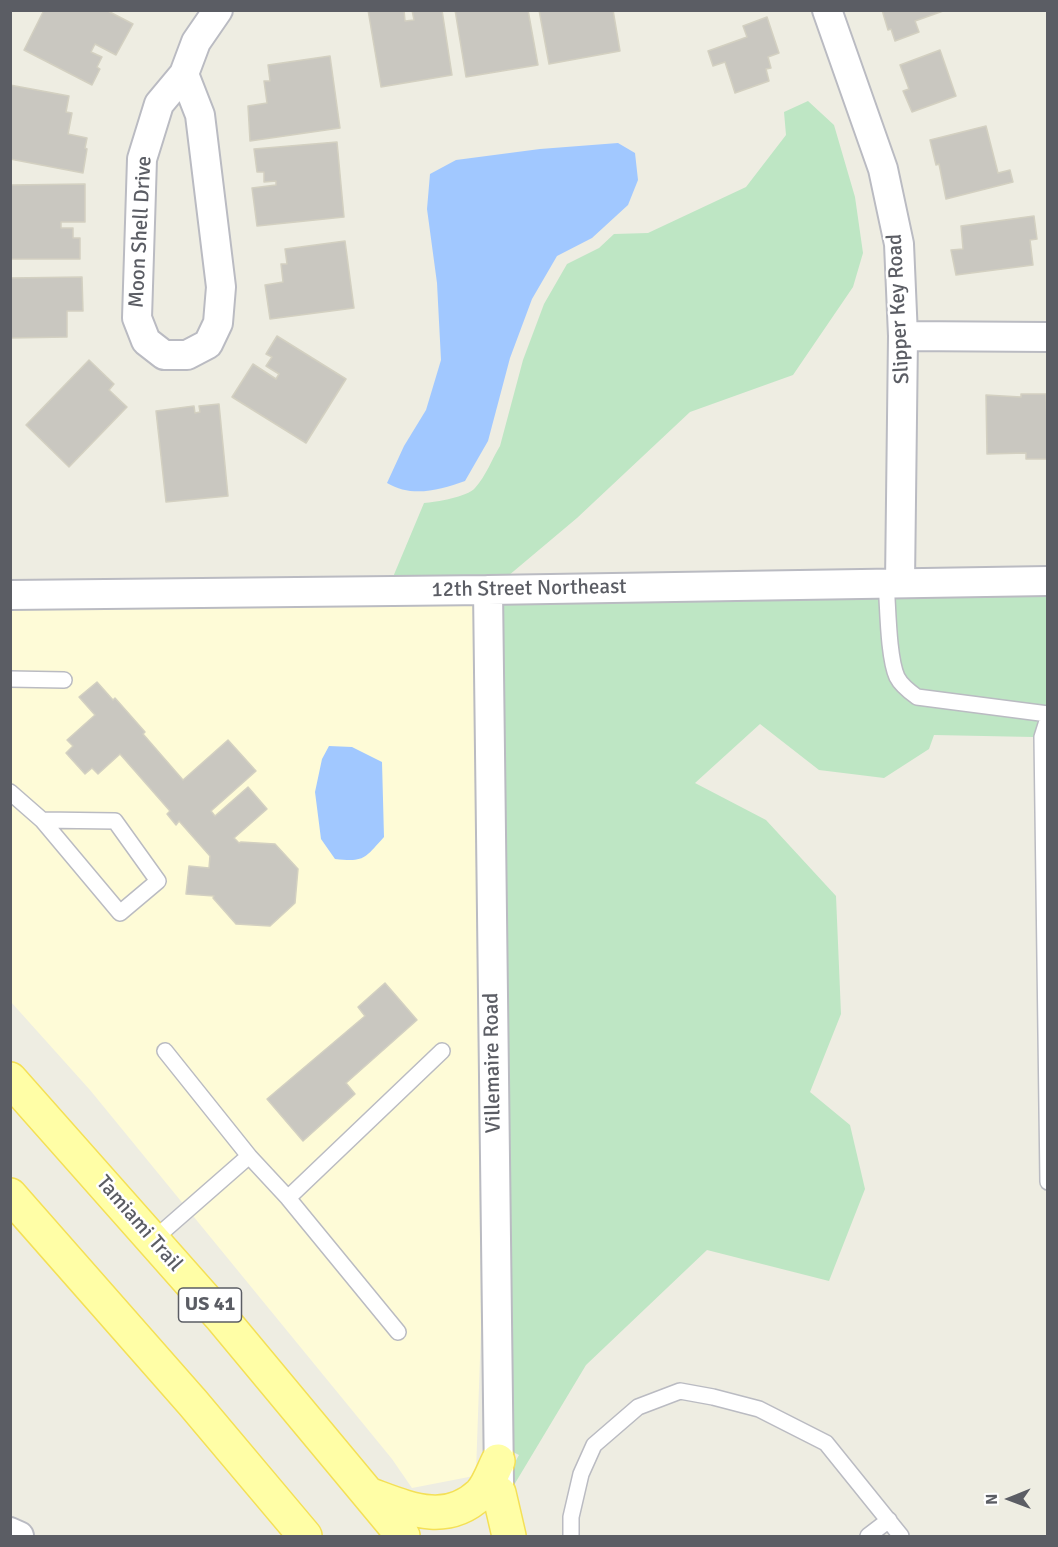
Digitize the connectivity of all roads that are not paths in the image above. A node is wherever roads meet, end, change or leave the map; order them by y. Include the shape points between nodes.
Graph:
1 (218, 10) edge
2 (827, 10) edge
3 (184, 74) junction
4 (903, 336) junction
5 (1047, 337) edge
6 (1047, 581) edge
7 (893, 582) junction
8 (488, 590) junction
9 (10, 595) edge
10 (10, 679) edge
11 (64, 680) dead end
12 (1047, 716) edge
13 (10, 792) edge
14 (42, 820) junction
15 (165, 1051) dead end
16 (442, 1051) dead end
17 (10, 1079) edge
18 (249, 1156) junction
19 (1047, 1182) edge
20 (10, 1195) edge
21 (288, 1198) junction
22 (153, 1240) junction
23 (398, 1332) dead end
24 (499, 1477) junction
25 (369, 1494) junction
26 (889, 1520) junction
27 (10, 1532) edge
28 (19, 1536) edge
29 (305, 1536) edge
30 (403, 1536) edge
31 (500, 1536) edge
32 (509, 1536) edge
33 (571, 1536) edge
34 (868, 1536) edge
35 (901, 1536) edge

1 - 3 street, Moon Shell Drive via 196,42
2 - 4 street, Slipper Key Road via 883,169 899,244
3 - 3 street, Moon Shell Drive via 159,104 142,159 137,318 146,341 164,354 187,355 208,344 218,323 221,287 200,115
4 - 5 street
4 - 7 street, Slipper Key Road
6 - 7 street, 12th Street Northeast
7 - 8 street, 12th Street Northeast
7 - 12 lane via 891,648 897,677 908,690 917,697
8 - 9 street, 12th Street Northeast
8 - 24 street, Villemaire Road
10 - 11 lane
12 - 19 lane via 1042,737
13 - 14 lane
14 - 14 lane via 120,913 158,881 115,821
15 - 18 lane
16 - 21 lane
17 - 22 main road, Tamiami Trail / US 41
18 - 21 lane
18 - 22 lane
20 - 29 main road
21 - 23 lane
22 - 25 main road, Tamiami Trail / US 41
24 - 25 main road via 460,1508 437,1513 413,1511
24 - 31 street, Villemaire Road
24 - 32 main road
25 - 30 main road, Tamiami Trail / US 41
26 - 33 lane via 826,1443 759,1409 680,1391 638,1407 594,1445 581,1474 571,1517
26 - 34 lane
26 - 35 lane
27 - 28 street

